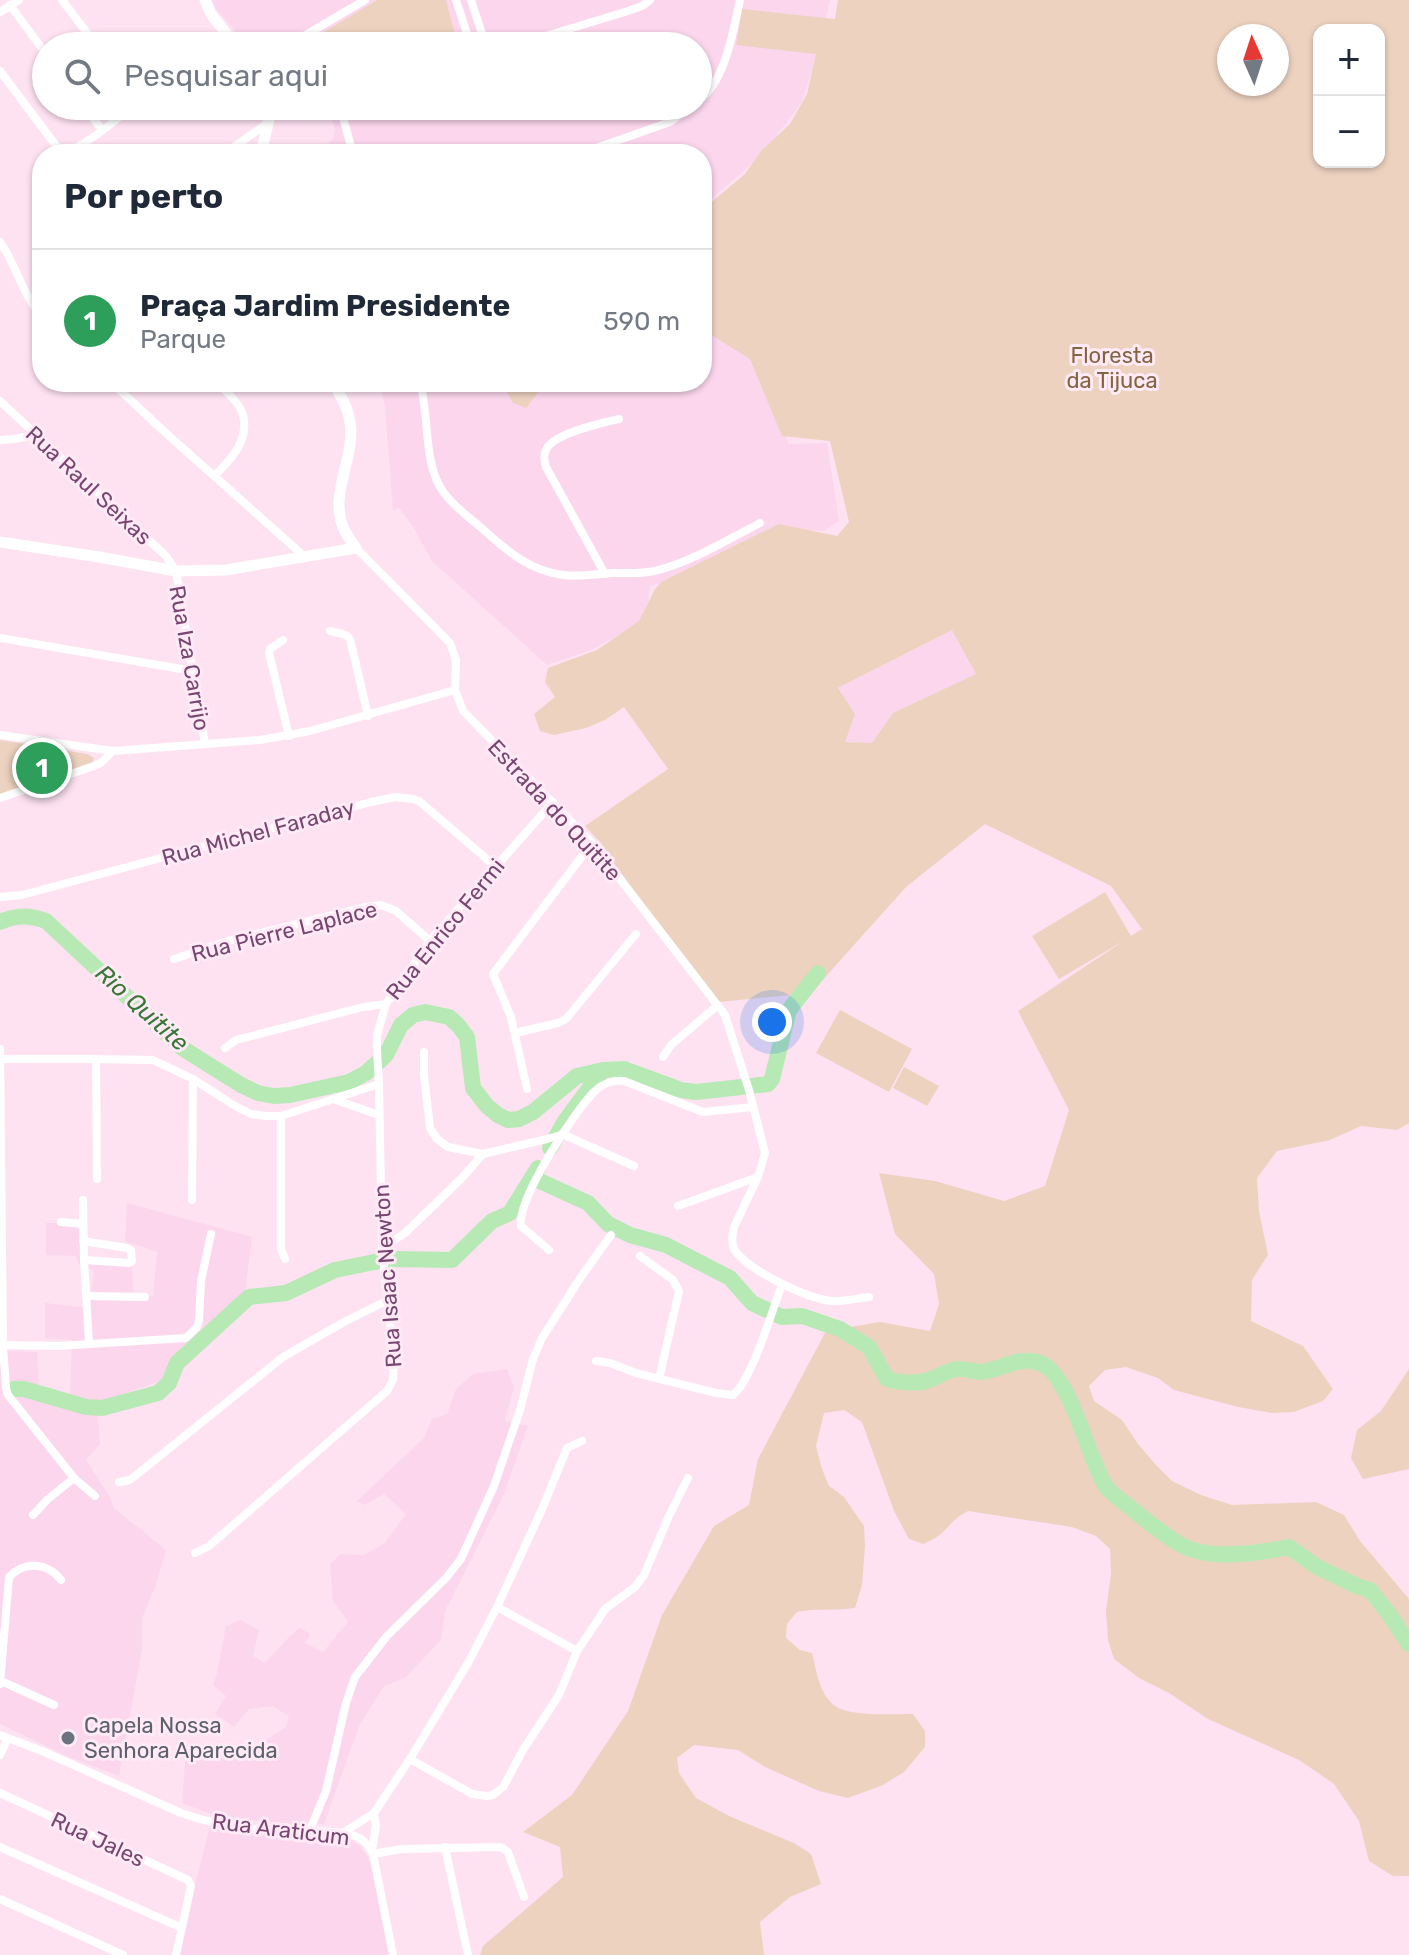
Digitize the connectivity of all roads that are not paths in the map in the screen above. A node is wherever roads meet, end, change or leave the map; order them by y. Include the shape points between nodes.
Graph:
1 (62, 0) edge
2 (205, 0) edge
3 (365, 0) edge
4 (456, 0) edge
5 (471, 0) edge
6 (650, 0) edge
7 (740, 0) edge
8 (15, 3) edge
9 (0, 12) edge
10 (33, 32) edge
11 (86, 32) edge
12 (225, 32) edge
13 (311, 32) edge
14 (466, 32) edge
15 (481, 32) edge
16 (559, 32) edge
17 (0, 71) edge
18 (712, 83) edge
19 (32, 114) edge
20 (37, 120) edge
21 (94, 120) edge
22 (114, 120) edge
23 (270, 120) edge
24 (344, 120) edge
25 (673, 120) edge
26 (269, 123) junction
27 (102, 130) junction
28 (55, 144) edge
29 (79, 144) edge
30 (239, 144) edge
31 (264, 144) edge
32 (350, 144) edge
33 (607, 144) edge
34 (0, 242) edge
35 (0, 261) edge
36 (12, 261) junction
37 (32, 303) edge
38 (122, 392) edge
39 (226, 392) edge
40 (338, 392) edge
41 (422, 392) edge
42 (0, 401) edge
43 (619, 419) dead end
44 (36, 435) junction
45 (0, 440) edge
46 (215, 475) junction
47 (760, 523) dead end
48 (0, 542) edge
49 (356, 548) junction
50 (305, 557) junction
51 (176, 571) junction
52 (605, 574) junction
53 (330, 631) dead end
54 (0, 638) edge
55 (283, 640) dead end
56 (193, 671) junction
57 (455, 690) junction
58 (368, 716) junction
59 (0, 735) edge
60 (289, 736) junction
61 (205, 744) junction
62 (113, 751) junction
63 (0, 798) edge
64 (553, 802) junction
65 (592, 843) junction
66 (495, 866) junction
67 (0, 897) edge
68 (636, 934) dead end
69 (430, 941) junction
70 (174, 959) dead end
71 (386, 1004) junction
72 (718, 1005) junction
73 (515, 1033) junction
74 (225, 1048) dead end
75 (0, 1049) edge
76 (424, 1052) dead end
77 (663, 1057) dead end
78 (0, 1059) edge
79 (96, 1059) junction
80 (193, 1079) junction
81 (379, 1080) junction
82 (527, 1089) dead end
83 (335, 1099) junction
84 (753, 1107) junction
85 (379, 1115) junction
86 (281, 1116) junction
87 (560, 1135) junction
88 (483, 1154) junction
89 (634, 1166) dead end
90 (758, 1177) junction
91 (97, 1179) dead end
92 (83, 1200) dead end
93 (192, 1200) dead end
94 (678, 1206) dead end
95 (61, 1222) dead end
96 (83, 1224) junction
97 (211, 1234) dead end
98 (611, 1235) dead end
99 (83, 1241) junction
100 (549, 1250) dead end
101 (382, 1251) junction
102 (640, 1256) dead end
103 (285, 1259) dead end
104 (84, 1260) junction
105 (782, 1285) junction
106 (86, 1296) junction
107 (145, 1297) dead end
108 (869, 1297) dead end
109 (386, 1301) junction
110 (89, 1344) junction
111 (2, 1345) edge
112 (596, 1361) dead end
113 (659, 1379) junction
114 (3, 1394) edge
115 (582, 1441) dead end
116 (74, 1478) junction
117 (688, 1478) dead end
118 (119, 1482) dead end
119 (95, 1496) dead end
120 (33, 1515) dead end
121 (195, 1553) dead end
122 (61, 1580) dead end
123 (497, 1607) junction
124 (577, 1651) junction
125 (0, 1682) edge
126 (54, 1705) dead end
127 (4, 1737) edge
128 (0, 1755) edge
129 (410, 1759) junction
130 (0, 1793) edge
131 (374, 1813) junction
132 (309, 1832) junction
133 (341, 1834) junction
134 (0, 1847) edge
135 (445, 1847) junction
136 (372, 1852) junction
137 (524, 1897) dead end
138 (0, 1899) edge
139 (182, 1928) junction
140 (123, 1955) edge
141 (176, 1955) edge
142 (393, 1955) edge
143 (468, 1955) edge

1 - 11 street
2 - 12 street
3 - 13 street
4 - 14 street
5 - 15 street
6 - 16 street
7 - 18 street via 725,59
8 - 9 street
8 - 10 street
17 - 19 street
20 - 28 street
21 - 27 street
22 - 27 street
23 - 26 street
24 - 32 street
25 - 33 street
26 - 30 street
26 - 31 street
27 - 29 street
34 - 36 street
35 - 36 street
36 - 37 street
38 - 46 street
39 - 46 street via 242,413 243,428 239,450
40 - 49 street via 350,420 340,510 343,529
41 - 52 street via 430,463 446,496 529,565 565,575
42 - 44 street, Rua Raul Seixas
43 - 52 street via 555,440 544,457
44 - 45 street
44 - 51 street, Rua Raul Seixas
46 - 50 street
47 - 52 street via 670,566
48 - 51 street
49 - 50 street
49 - 57 street, Estrada do Quitite via 450,643 456,660
50 - 51 street via 226,570
51 - 56 street, Rua Iza Carrijo
53 - 58 street via 350,639
54 - 56 street
55 - 60 street via 269,653
56 - 61 street, Rua Iza Carrijo
57 - 58 street
57 - 64 street, Estrada do Quitite via 463,711
58 - 60 street
59 - 62 street
60 - 61 street
61 - 62 street
62 - 63 street via 94,766
64 - 65 street, Estrada do Quitite
64 - 66 street, Rua Enrico Fermi
65 - 72 street, Estrada do Quitite
65 - 73 street via 493,974
66 - 67 street, Rua Michel Faraday via 419,801 395,797
66 - 69 street, Rua Enrico Fermi
68 - 73 street via 566,1019
69 - 70 street, Rua Pierre Laplace via 396,911 381,905
69 - 71 street, Rua Enrico Fermi
71 - 74 street, Rua Enrico Fermi via 236,1040
71 - 81 street, Rua Isaac Newton via 377,1035
72 - 77 street
72 - 84 street, Estrada do Quitite
73 - 82 street
75 - 78 street
76 - 88 street via 430,1128 448,1147
78 - 79 street
78 - 111 street
79 - 80 street via 153,1060
79 - 91 street
80 - 86 street via 251,1114
80 - 93 street
81 - 83 street
81 - 85 street, Rua Isaac Newton
83 - 85 street
83 - 86 street
84 - 87 street via 703,1112 618,1081 597,1088
84 - 90 street, Estrada do Quitite via 765,1153
85 - 101 street, Rua Isaac Newton
86 - 103 street
87 - 88 street
87 - 89 street
87 - 100 street via 520,1221
88 - 101 street
90 - 94 street
90 - 105 street, Estrada do Quitite via 734,1227 733,1243 756,1269
92 - 96 street
95 - 96 street
96 - 99 street
97 - 110 street via 199,1321 190,1334 181,1339
98 - 132 street via 542,1338 494,1486 461,1559 355,1677 326,1791
99 - 104 street
99 - 104 street via 127,1248 132,1258 129,1263
101 - 109 street, Rua Isaac Newton
102 - 113 street via 673,1280 679,1291
104 - 106 street
105 - 108 street, Estrada do Quitite via 829,1301
105 - 113 street via 733,1395
106 - 107 street
106 - 110 street
109 - 118 street via 283,1357 130,1480
109 - 121 street, Rua Isaac Newton via 394,1361 391,1386
110 - 111 street
111 - 114 street
112 - 113 street
114 - 116 street
115 - 123 street via 567,1448
116 - 119 street
116 - 120 street
117 - 124 street via 644,1575 605,1609
122 - 125 street via 35,1565 8,1580
123 - 124 street
123 - 129 street
124 - 129 street via 559,1695 493,1795 472,1794
125 - 126 street
127 - 128 street
127 - 132 street, Rua Araticum via 194,1817
129 - 131 street
130 - 139 street, Rua Jales via 188,1880
131 - 133 street
131 - 136 street
132 - 133 street, Rua Araticum
133 - 136 street, Rua Araticum via 365,1842
134 - 139 street
135 - 136 street
135 - 137 street via 505,1848
135 - 143 street
136 - 142 street, Rua Araticum
138 - 140 street
139 - 141 street

